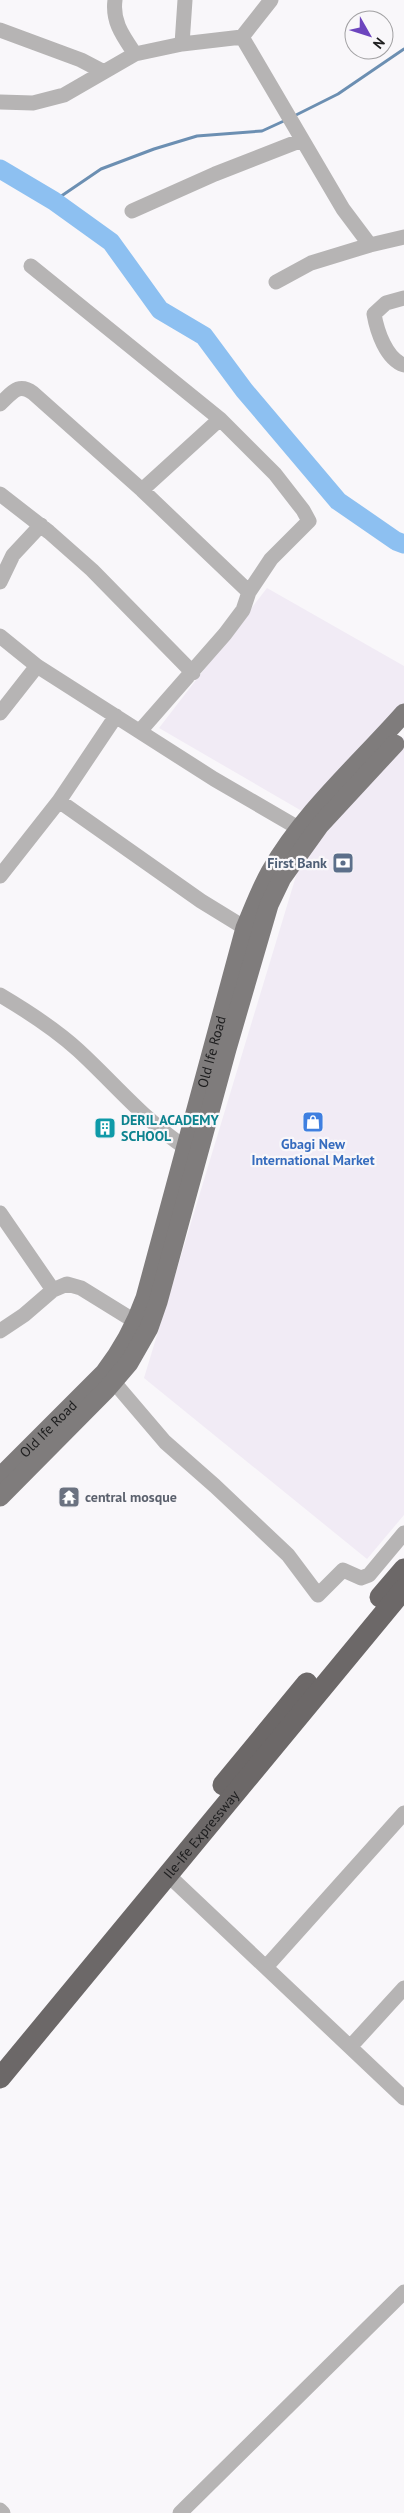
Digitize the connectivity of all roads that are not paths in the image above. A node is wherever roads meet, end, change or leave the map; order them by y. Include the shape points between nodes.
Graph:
1 (115, 0) edge
2 (185, 0) edge
3 (271, 0) edge
4 (0, 30) edge
5 (242, 37) junction
6 (182, 44) junction
7 (134, 54) junction
8 (102, 71) junction
9 (0, 102) edge
10 (302, 140) junction
11 (132, 211) dead end
12 (404, 237) edge
13 (370, 245) junction
14 (31, 266) dead end
15 (276, 282) dead end
16 (404, 298) edge
17 (404, 365) edge
18 (0, 404) edge
19 (220, 418) junction
20 (142, 490) junction
21 (0, 494) edge
22 (41, 525) junction
23 (0, 582) edge
24 (249, 592) junction
25 (0, 636) edge
26 (37, 666) junction
27 (193, 673) junction
28 (0, 713) edge
29 (404, 714) edge
30 (116, 716) junction
31 (140, 731) junction
32 (404, 733) edge
33 (59, 801) junction
34 (300, 829) junction
35 (0, 876) edge
36 (245, 928) junction
37 (0, 996) edge
38 (220, 1047) junction
39 (186, 1148) junction
40 (0, 1213) edge
41 (52, 1290) junction
42 (136, 1322) junction
43 (2, 1325) edge
44 (113, 1381) junction
45 (0, 1477) edge
46 (0, 1497) edge
47 (404, 1533) edge
48 (404, 1569) edge
49 (404, 1589) edge
50 (404, 1813) edge
51 (167, 1874) junction
52 (266, 1968) junction
53 (404, 1988) edge
54 (351, 2046) junction
55 (0, 2057) edge
56 (0, 2078) edge
57 (404, 2098) edge
58 (404, 2292) edge
59 (0, 2510) edge
60 (3, 2513) edge
61 (180, 2513) edge

1 - 7 street via 114,16
2 - 6 street
3 - 5 street
4 - 8 street
5 - 6 street
5 - 10 street
6 - 7 street
7 - 8 street
8 - 9 street via 74,90 49,99 32,103
10 - 11 street via 214,174
10 - 13 street via 343,209
12 - 13 street
13 - 15 street via 311,263
14 - 19 street
16 - 17 street via 386,303 374,314 388,354
18 - 20 street via 19,388 26,388
19 - 20 street
19 - 24 street via 275,474 309,521 271,559
20 - 24 street
21 - 22 street
22 - 23 street via 13,555
22 - 27 street via 92,570
24 - 27 street via 243,610
25 - 26 street
26 - 28 street
26 - 30 street
27 - 31 street
29 - 34 main road, Old Ife Road
30 - 31 street
30 - 33 street
31 - 34 street
32 - 38 main road, Old Ife Road via 320,825 282,878 269,905
33 - 35 street
33 - 36 street via 201,901
34 - 36 main road, Old Ife Road via 271,871
36 - 38 main road, Old Ife Road
37 - 39 street via 77,1048 119,1093
38 - 39 main road, Old Ife Road
38 - 44 main road, Old Ife Road via 158,1302 137,1348
39 - 42 main road, Old Ife Road
40 - 41 street
41 - 42 street via 67,1284 81,1288
41 - 43 street via 24,1316
42 - 45 main road, Old Ife Road via 118,1356 104,1373
44 - 46 main road, Old Ife Road
44 - 47 street via 165,1442 288,1555 318,1595 343,1570 362,1578 369,1576
48 - 55 highway, Ile-Ife Expressway
49 - 51 highway, Ile-Ife Expressway
50 - 52 street
51 - 52 street
51 - 56 highway, Ile-Ife Expressway
52 - 54 street
53 - 54 street
54 - 57 street
58 - 61 street
59 - 60 street

